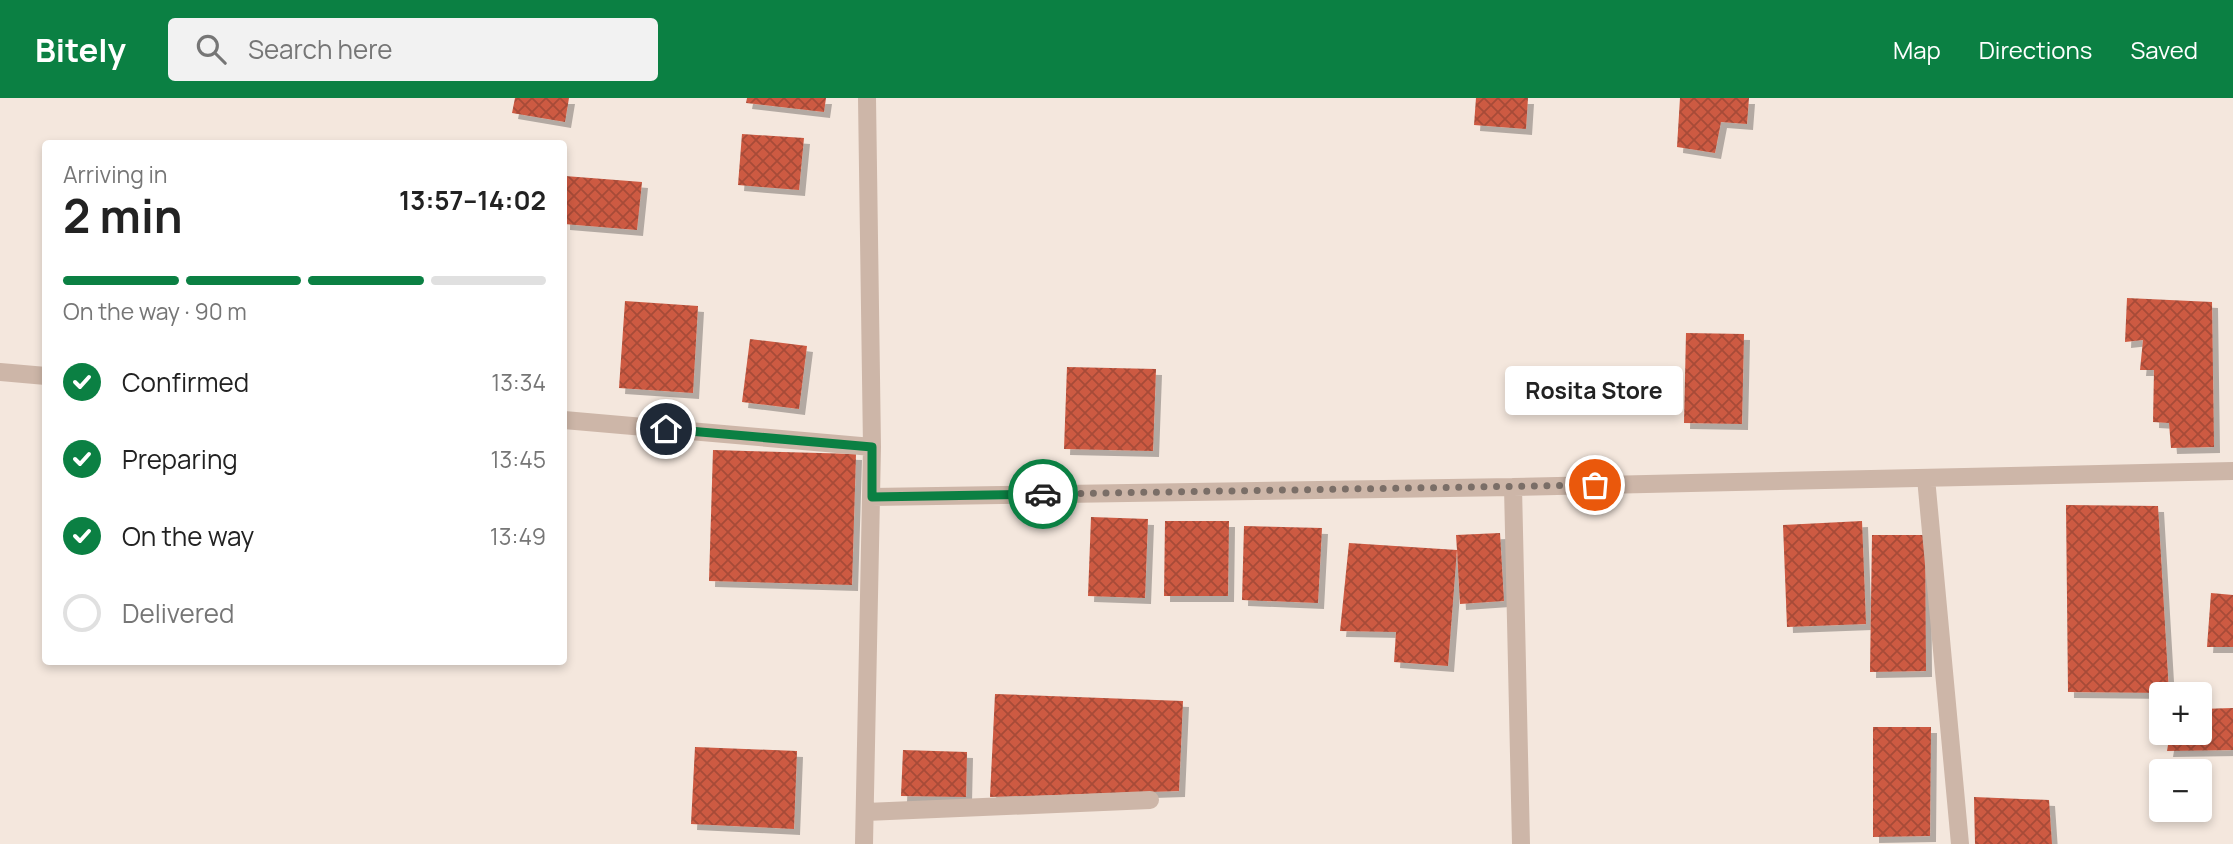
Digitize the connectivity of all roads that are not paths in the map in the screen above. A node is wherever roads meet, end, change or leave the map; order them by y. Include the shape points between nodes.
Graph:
1 (867, 98) edge
2 (0, 372) edge
3 (42, 376) edge
4 (567, 420) edge
5 (872, 447) junction
6 (2233, 471) edge
7 (1926, 478) junction
8 (1513, 487) junction
9 (872, 497) junction
10 (1150, 800) dead end
11 (866, 812) junction
12 (864, 844) edge
13 (1521, 844) edge
14 (1960, 844) edge

1 - 5 street
2 - 3 street
4 - 5 street
5 - 9 street
6 - 7 street
7 - 8 street
7 - 14 street
8 - 9 street
8 - 13 street
9 - 11 street
10 - 11 street
11 - 12 street

